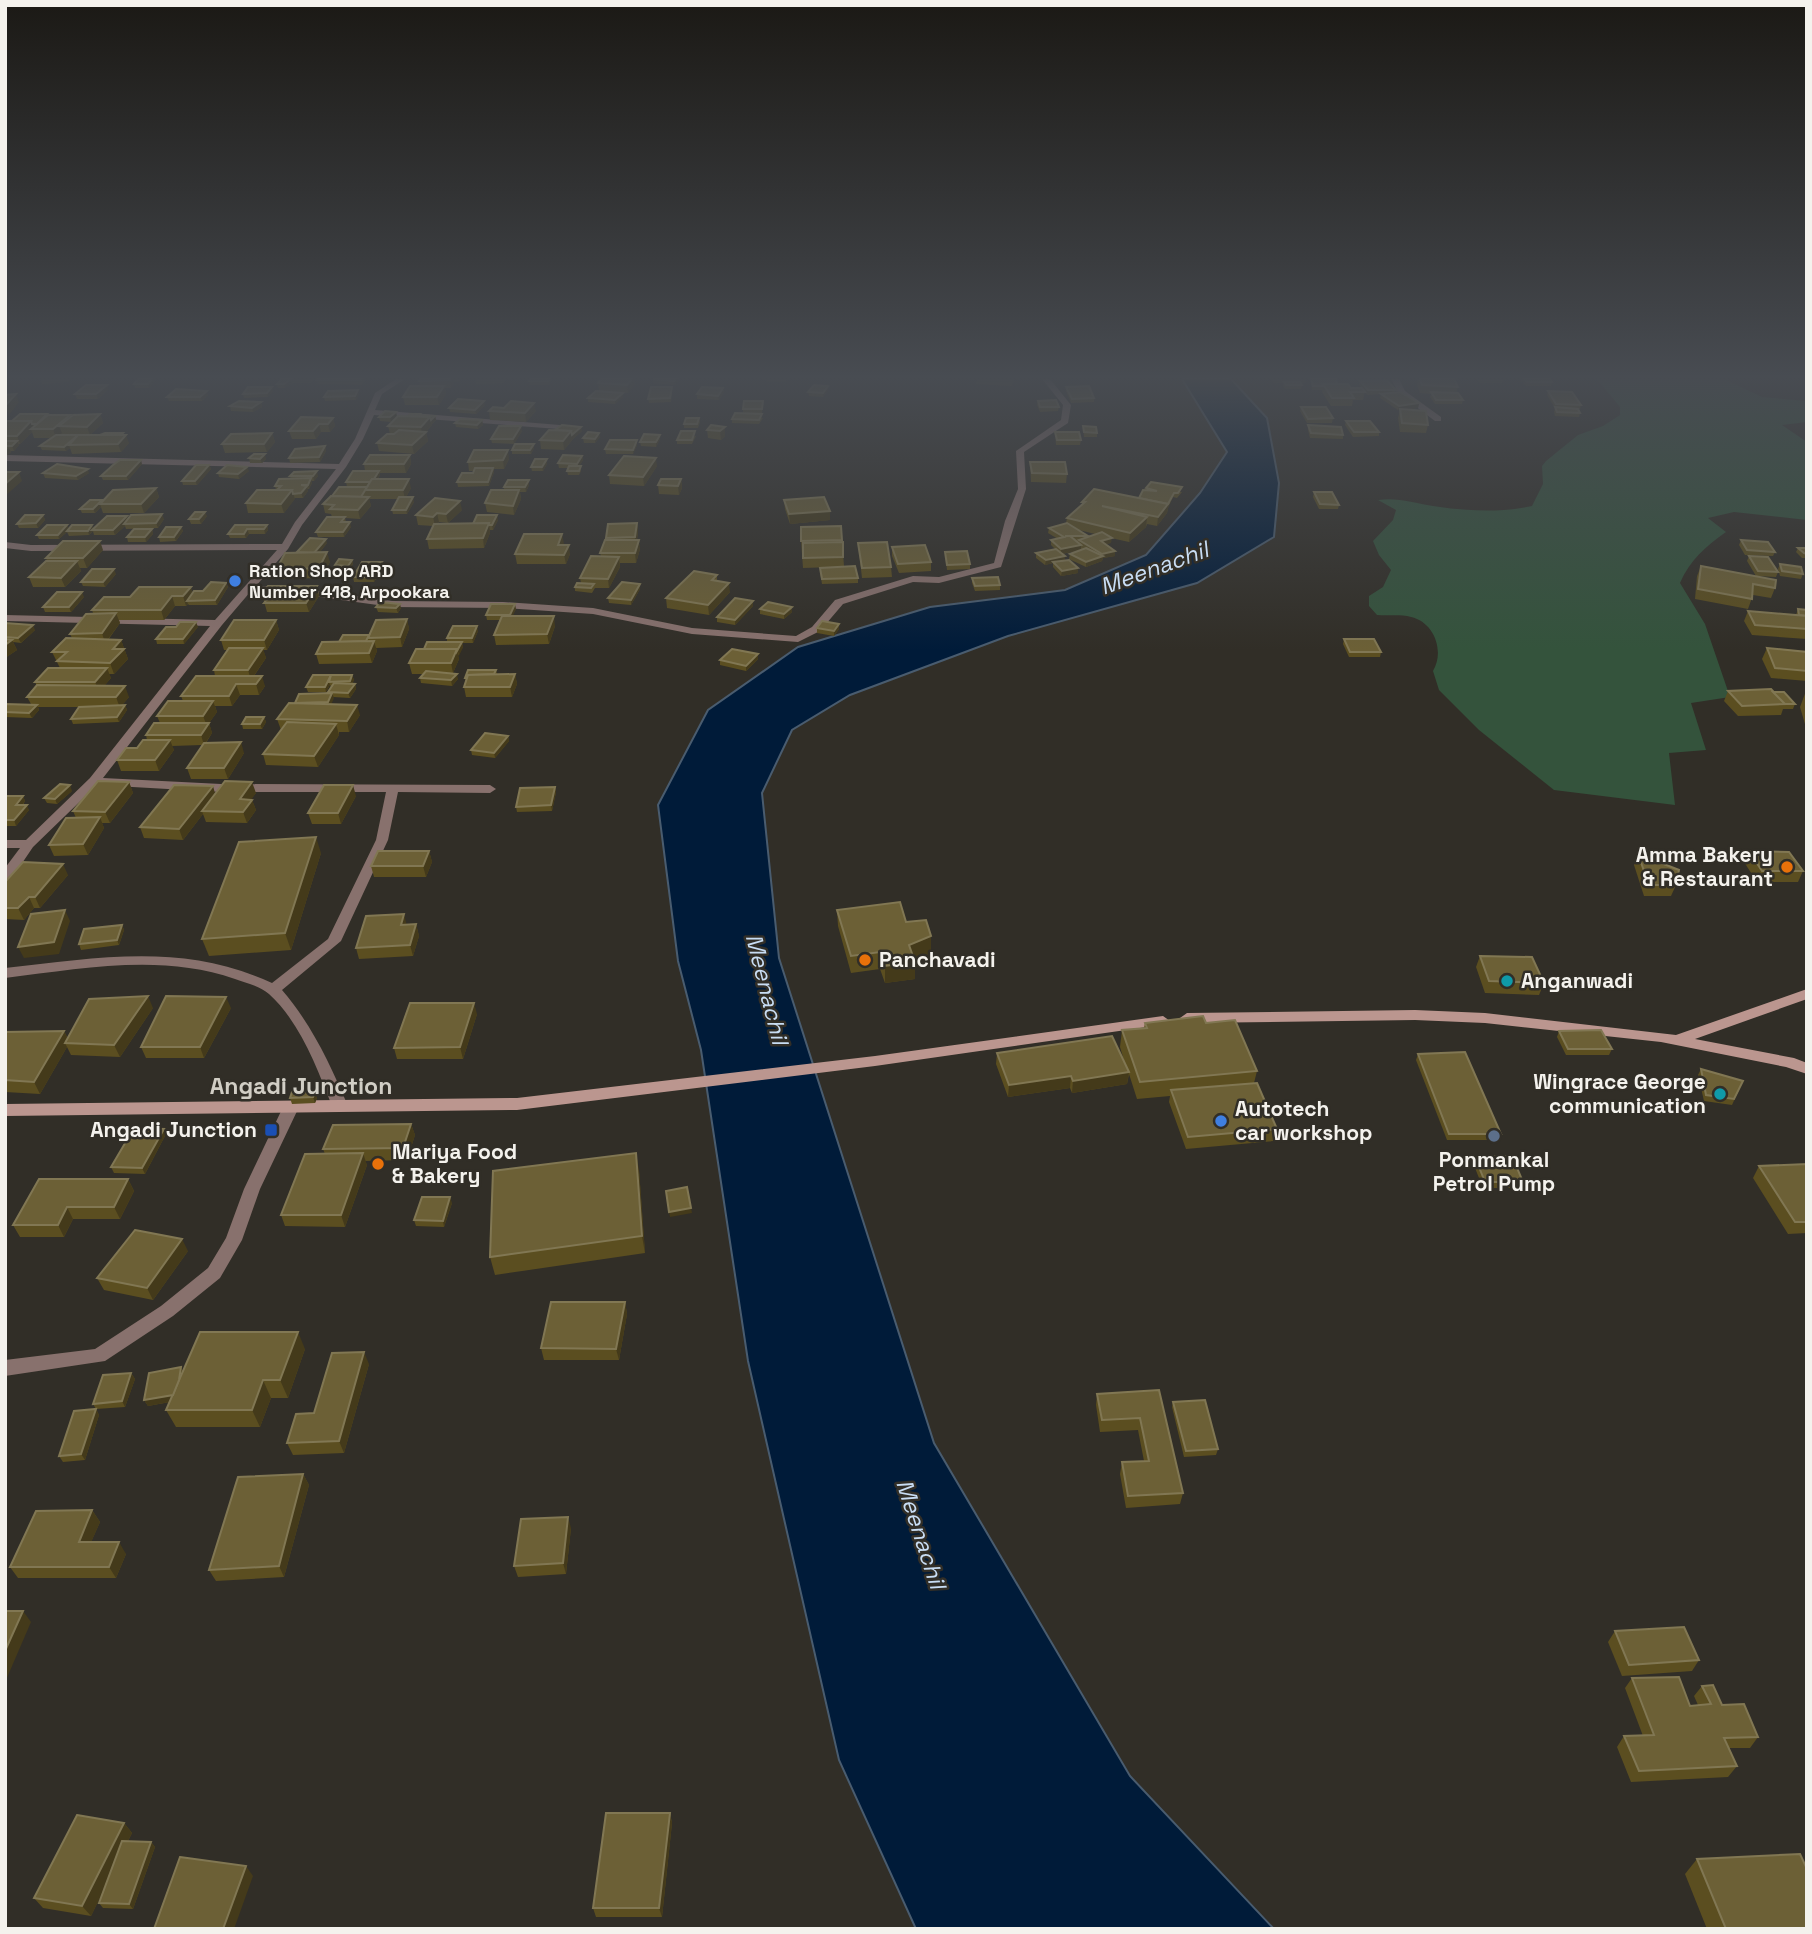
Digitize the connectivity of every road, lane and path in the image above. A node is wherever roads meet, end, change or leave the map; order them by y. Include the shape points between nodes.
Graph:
1 (340, 469) edge
2 (1021, 469) edge
3 (5, 545) edge
4 (285, 547) junction
5 (248, 588) junction
6 (5, 618) edge
7 (218, 623) junction
8 (94, 780) junction
9 (393, 789) junction
10 (490, 789) dead end
11 (5, 844) edge
12 (29, 844) junction
13 (5, 878) edge
14 (5, 973) edge
15 (273, 990) junction
16 (1807, 994) edge
17 (1677, 1040) junction
18 (1789, 1062) joint
19 (1807, 1067) edge
20 (340, 1106) junction
21 (291, 1107) junction
22 (5, 1110) edge
23 (5, 1368) edge

1 - 4 street
2 - 5 street via 1023,489 998,565 939,580 913,579 839,602 816,629 798,639 692,631 593,611 392,604
3 - 4 street
4 - 5 street
5 - 7 street
6 - 7 street
7 - 8 street
8 - 9 street via 221,788
8 - 12 street
9 - 10 street
9 - 15 street via 382,840 334,941
11 - 12 street
12 - 13 street
14 - 15 street via 193,960 225,968
15 - 20 street via 315,1043
16 - 17 main road
17 - 18 main road
17 - 20 main road via 1498,1019 1415,1015 1190,1018 517,1104
18 - 19 street
20 - 21 main road
21 - 22 main road
21 - 23 street via 252,1189 234,1240 214,1273 99,1356

